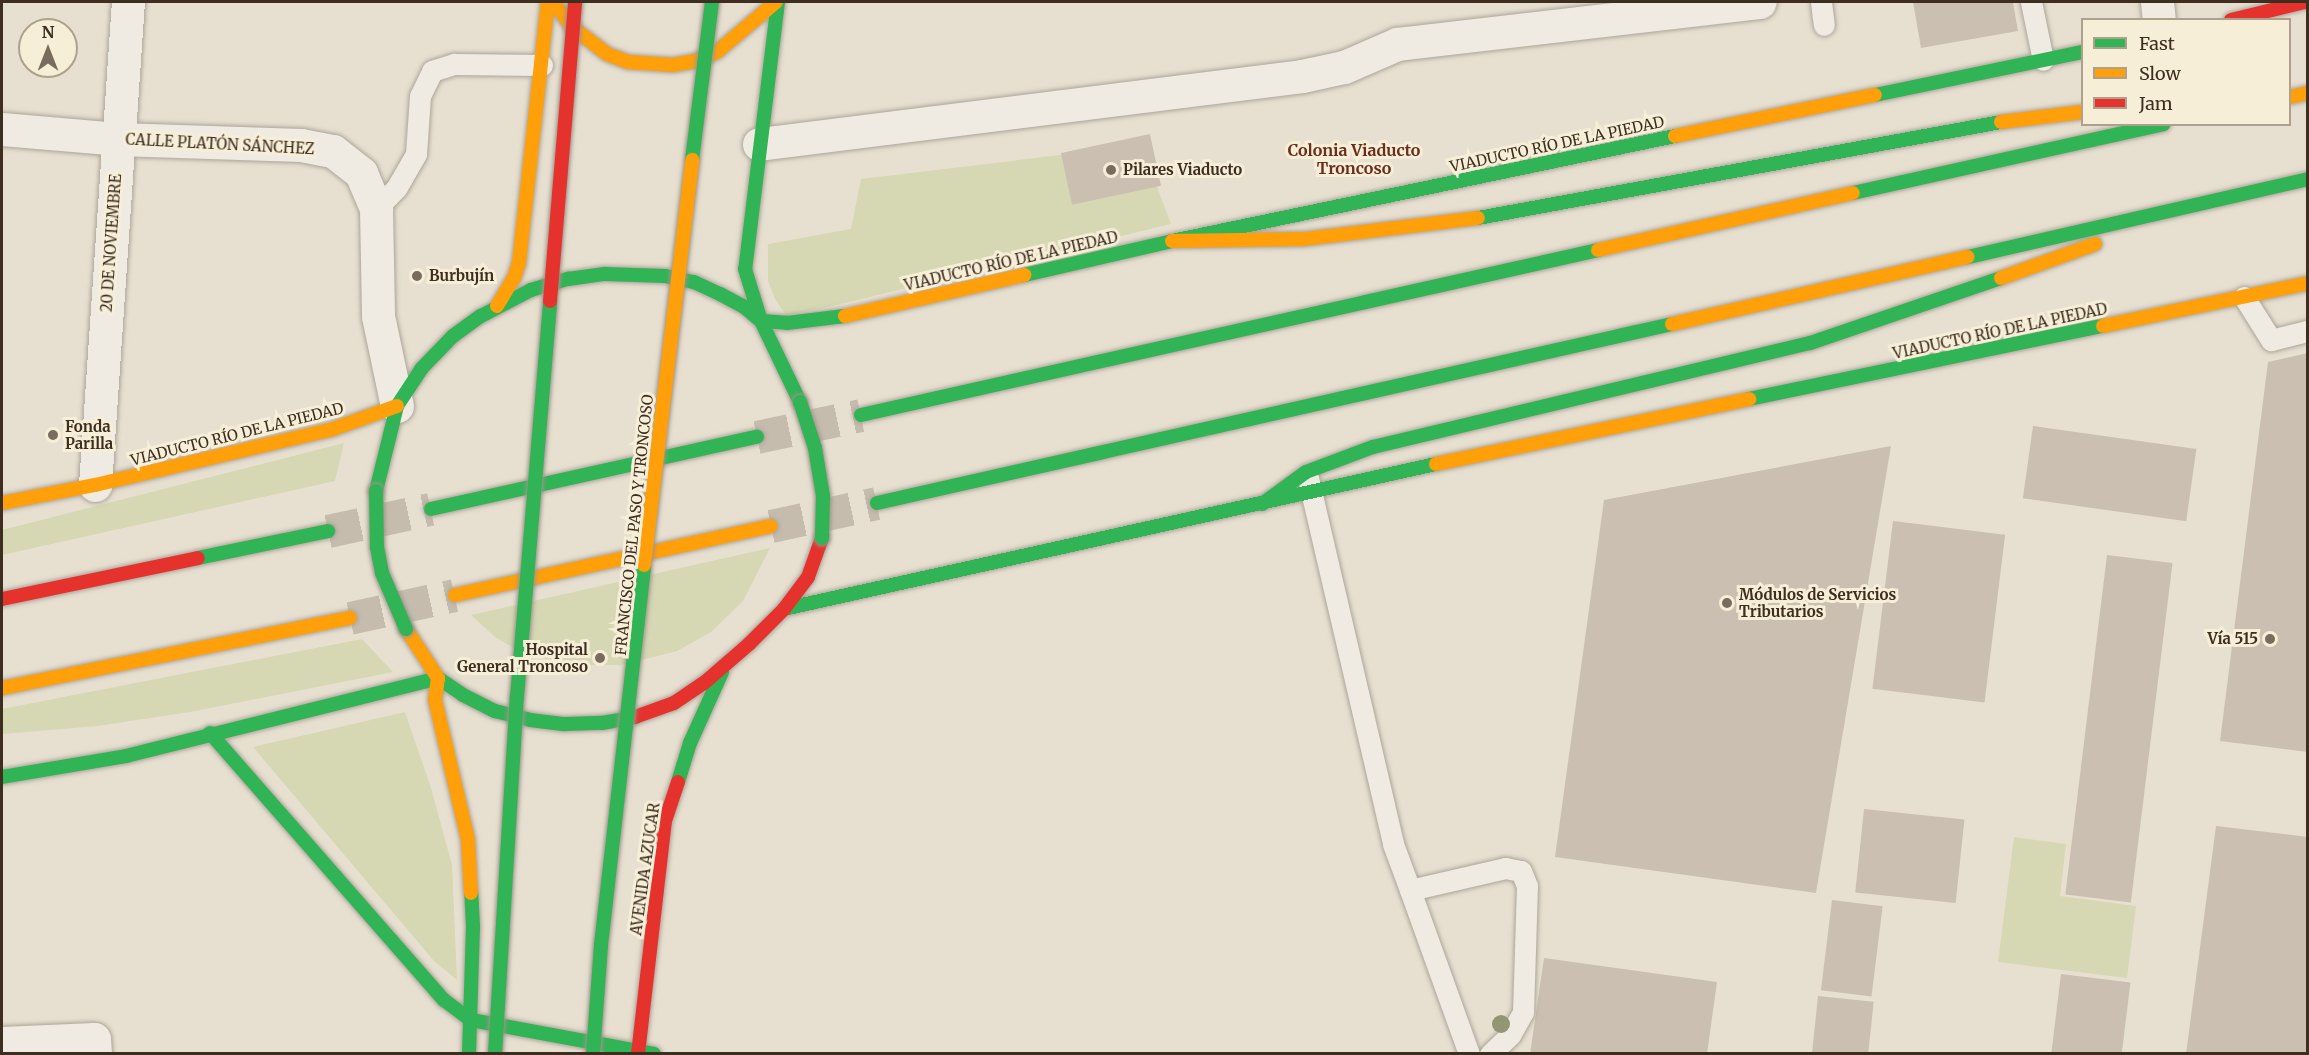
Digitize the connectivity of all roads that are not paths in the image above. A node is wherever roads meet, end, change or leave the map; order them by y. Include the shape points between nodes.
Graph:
1 (129, 2) edge
2 (548, 2) edge
3 (555, 2) edge
4 (575, 2) edge
5 (712, 2) edge
6 (777, 2) edge
7 (1760, 2) edge
8 (1821, 2) edge
9 (2031, 2) edge
10 (2157, 2) edge
11 (2305, 2) edge
12 (2160, 18) edge
13 (2239, 18) edge
14 (1824, 25) dead end
15 (2081, 52) edge
16 (2043, 60) junction
17 (542, 66) junction
18 (2307, 93) edge
19 (2291, 97) edge
20 (2081, 112) edge
21 (2154, 126) edge
22 (2, 129) edge
23 (118, 139) junction
24 (759, 144) junction
25 (2307, 179) edge
26 (2190, 204) junction
27 (376, 209) junction
28 (1172, 241) junction
29 (2307, 283) edge
30 (2244, 297) junction
31 (497, 306) junction
32 (761, 321) junction
33 (2307, 331) edge
34 (397, 406) junction
35 (861, 415) tunnel mouth
36 (757, 438) tunnel mouth
37 (1309, 481) junction
38 (95, 485) junction
39 (2, 503) edge
40 (877, 503) tunnel mouth
41 (431, 509) tunnel mouth
42 (771, 526) tunnel mouth
43 (328, 531) tunnel mouth
44 (455, 595) tunnel mouth
45 (2, 599) edge
46 (784, 609) junction
47 (350, 618) tunnel mouth
48 (727, 664) junction
49 (438, 678) junction
50 (2, 688) edge
51 (210, 733) junction
52 (2, 777) edge
53 (1410, 890) junction
54 (471, 1020) junction
55 (2, 1043) edge
56 (638, 1052) edge
57 (94, 1053) edge
58 (469, 1053) edge
59 (495, 1053) edge
60 (593, 1053) edge
61 (654, 1053) edge
62 (1469, 1053) edge
63 (1490, 1053) edge

1 - 23 street, 20 DE NOVIEMBRE
2 - 17 main road
3 - 6 main road via 588,42 628,62 650,66 696,61 718,51
4 - 59 main road, bridge via 517,697
5 - 60 main road, FRANCISCO DEL PASO Y TRONCOSO, bridge via 601,945
6 - 24 main road
7 - 24 street via 1397,44 1344,67 1302,76
8 - 14 lane
9 - 16 lane
10 - 12 street
11 - 13 main road
15 - 16 main road, VIADUCTO RÍO DE LA PIEDAD
16 - 28 main road, VIADUCTO RÍO DE LA PIEDAD
17 - 27 lane via 454,64 432,71 420,96 416,154 397,187
17 - 31 main road via 519,263
18 - 19 main road
20 - 28 main road via 1967,126 1439,224 1304,239
21 - 35 main road
22 - 23 street, CALLE PLATÓN SÁNCHEZ
23 - 27 street, CALLE PLATÓN SÁNCHEZ via 301,145 333,151 361,173
23 - 38 street, 20 DE NOVIEMBRE
24 - 32 main road via 745,269
25 - 26 main road
26 - 37 main road via 2012,275 1810,343 1373,447
26 - 40 main road
27 - 34 street via 378,316
28 - 32 main road, VIADUCTO RÍO DE LA PIEDAD via 826,320
29 - 30 main road, VIADUCTO RÍO DE LA PIEDAD
30 - 33 lane via 2271,339
30 - 37 main road, VIADUCTO RÍO DE LA PIEDAD
31 - 32 main road via 568,279 635,273 694,282 742,306
31 - 34 main road via 453,336 422,368
32 - 46 main road, bridge via 800,402 815,448 822,496 822,538 808,577
34 - 38 main road, VIADUCTO RÍO DE LA PIEDAD via 333,429
34 - 49 main road, bridge via 376,491 377,547 382,573 406,629
36 - 41 main road
37 - 46 main road via 1262,504
37 - 53 lane via 1393,844
38 - 39 main road, VIADUCTO RÍO DE LA PIEDAD
42 - 44 main road
43 - 45 main road
46 - 48 main road
47 - 50 main road
48 - 49 main road via 674,704 602,723 565,724 495,711
48 - 56 main road, AVENIDA AZUCAR via 690,743 665,821
49 - 51 main road
49 - 54 main road via 435,700 468,840 473,926
51 - 52 main road via 126,756
51 - 54 main road via 444,1000
53 - 62 lane
53 - 63 lane via 1505,868 1521,872 1527,886 1522,1012 1510,1035
54 - 56 main road
54 - 58 main road
55 - 57 street via 94,1040
56 - 61 main road

